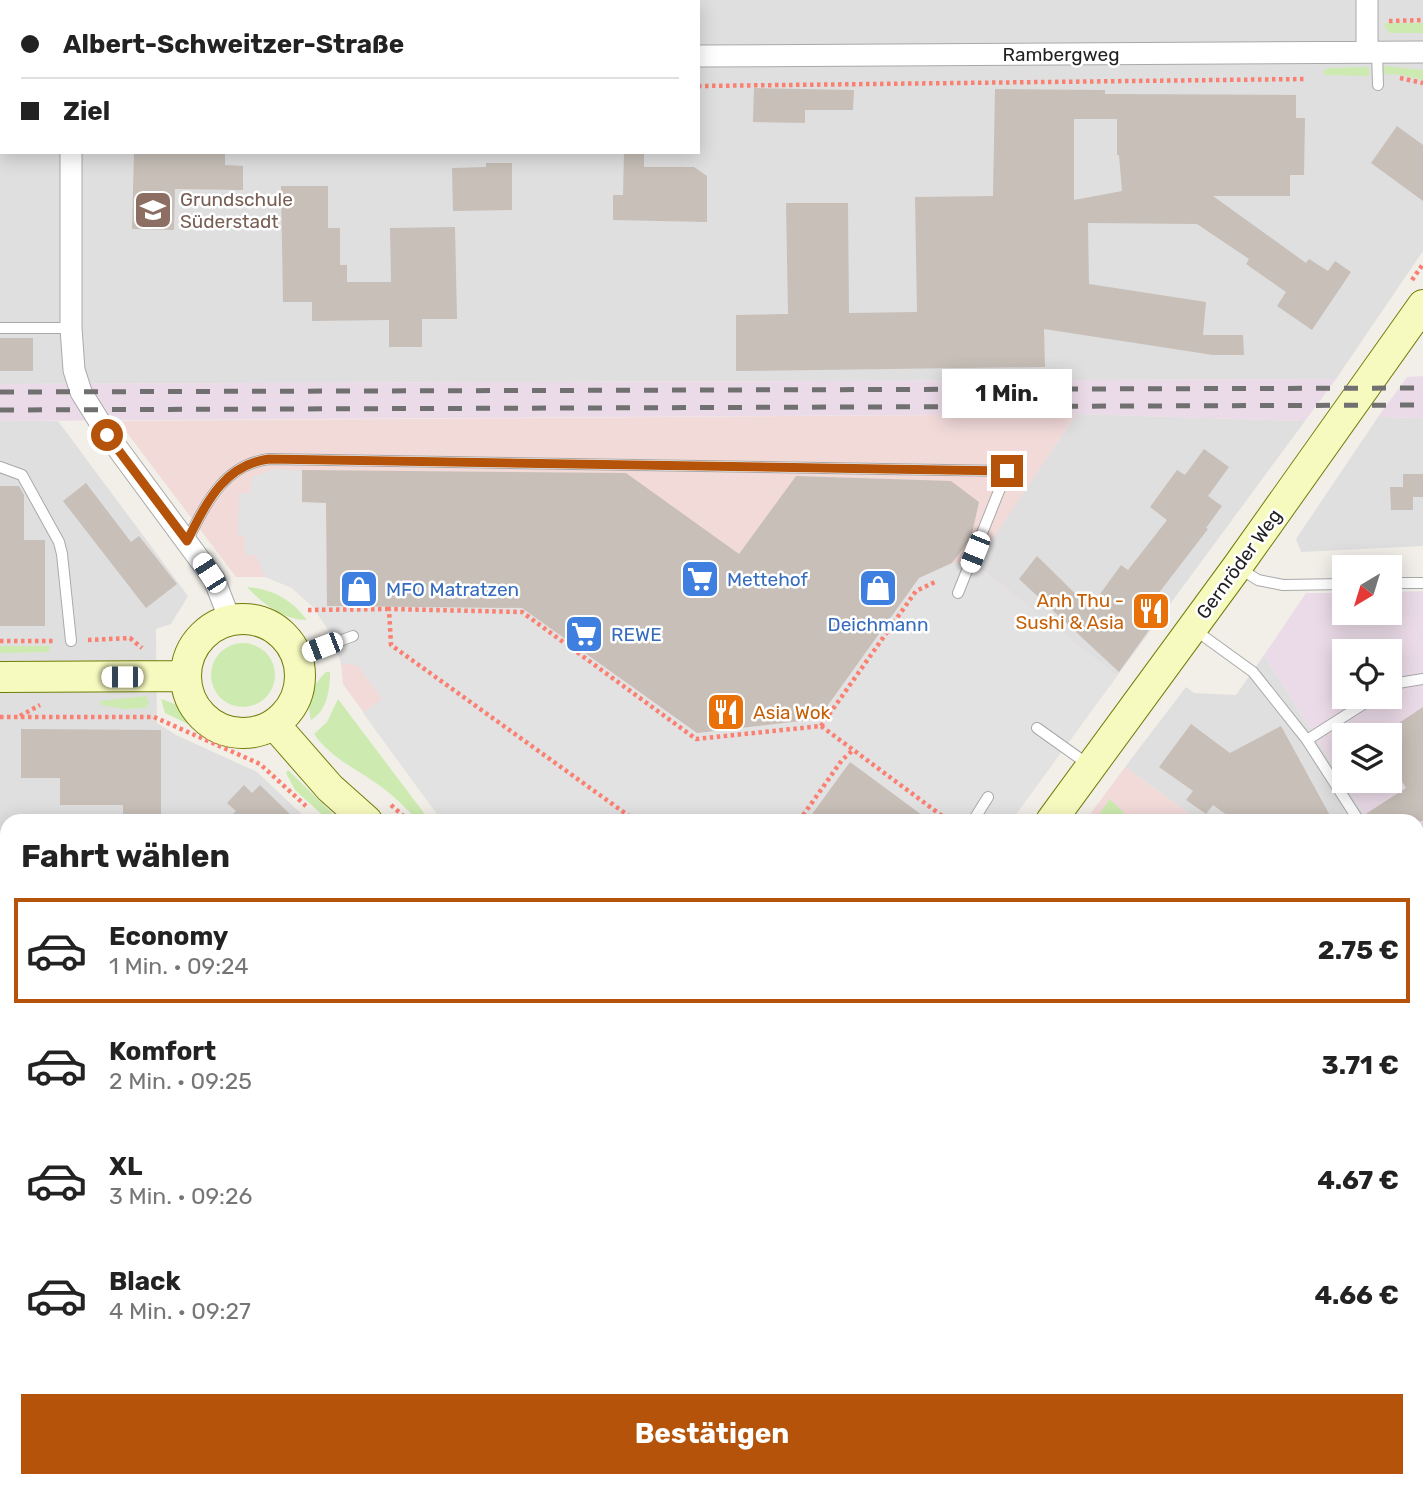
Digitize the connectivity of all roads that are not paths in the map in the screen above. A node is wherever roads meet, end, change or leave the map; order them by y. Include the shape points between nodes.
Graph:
1 (1367, 10) edge
2 (1372, 52) junction
3 (1423, 52) edge
4 (700, 56) edge
5 (1378, 82) road end
6 (71, 154) edge
7 (1423, 305) edge
8 (0, 328) edge
9 (71, 328) junction
10 (0, 467) edge
11 (187, 541) junction
12 (1237, 567) junction
13 (1402, 583) edge
14 (1423, 583) edge
15 (1332, 584) edge
16 (958, 593) dead end
17 (230, 620) junction
18 (1193, 628) junction
19 (353, 636) dead end
20 (71, 640) dead end
21 (297, 657) junction
22 (186, 676) junction
23 (0, 677) edge
24 (1423, 679) edge
25 (1402, 682) edge
26 (1356, 709) edge
27 (274, 724) junction
28 (1037, 728) dead end
29 (1307, 740) junction
30 (1091, 766) junction
31 (988, 797) dead end
32 (360, 814) edge
33 (977, 814) edge
34 (1056, 814) edge
35 (1355, 814) edge

1 - 2 street
2 - 3 street, Rambergweg
2 - 4 street, Rambergweg
2 - 5 lane
6 - 9 street
7 - 12 main road, Gernröder Weg
8 - 9 lane
9 - 11 street via 74,370 81,392 107,435
10 - 20 lane via 22,475 55,531 62,554
11 - 16 lane via 225,480 242,466 269,459 1007,471
11 - 17 street via 214,579
12 - 15 lane via 1258,580 1283,585
12 - 18 main road, Gernröder Weg
13 - 14 lane
17 - 21 main road via 270,626 286,639
17 - 22 main road via 198,641
18 - 29 lane via 1254,672
18 - 30 main road, Gernröder Weg
19 - 21 lane
21 - 27 main road via 300,674 295,698
22 - 23 main road
22 - 27 main road via 195,705 216,726 245,732
24 - 25 lane
26 - 29 lane
27 - 32 main road
28 - 30 lane
29 - 35 lane
30 - 34 main road, Gernröder Weg
31 - 33 lane

